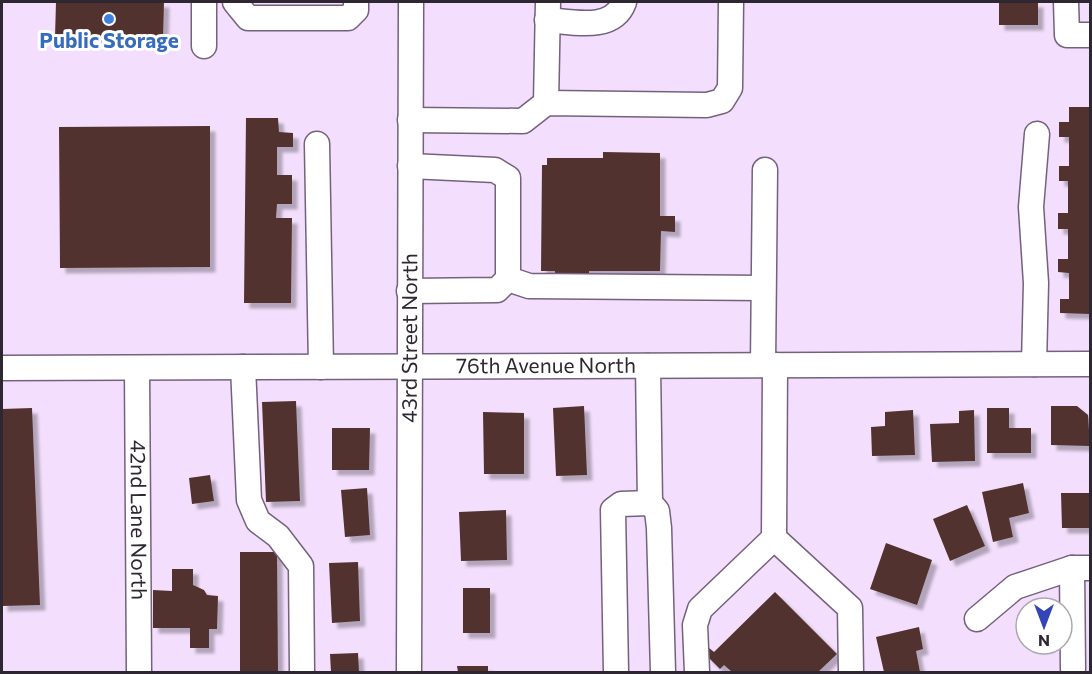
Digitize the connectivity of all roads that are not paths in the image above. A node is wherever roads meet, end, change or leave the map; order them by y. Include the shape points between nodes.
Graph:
1 (204, 2) edge
2 (235, 2) edge
3 (356, 2) edge
4 (411, 2) edge
5 (624, 2) edge
6 (732, 2) edge
7 (1066, 2) edge
8 (548, 11) edge
9 (1090, 34) edge
10 (204, 46) dead end
11 (546, 103) junction
12 (410, 120) junction
13 (1037, 134) dead end
14 (317, 144) dead end
15 (410, 166) junction
16 (765, 170) dead end
17 (508, 279) junction
18 (764, 288) junction
19 (409, 291) junction
20 (1034, 364) junction
21 (1090, 364) edge
22 (769, 365) junction
23 (648, 366) junction
24 (243, 367) junction
25 (321, 367) junction
26 (408, 367) junction
27 (2, 368) edge
28 (136, 368) junction
29 (650, 503) junction
30 (774, 538) junction
31 (1081, 568) edge
32 (977, 619) dead end
33 (1073, 669) dead end
34 (139, 672) edge
35 (302, 672) edge
36 (409, 672) edge
37 (616, 672) edge
38 (663, 672) edge
39 (697, 672) edge
40 (851, 672) edge

1 - 10 street
2 - 3 street via 248,18 348,18 356,10
4 - 12 street, 43rd Street North
5 - 8 street via 621,10 600,24
6 - 11 street via 730,88 722,101 707,105
7 - 9 street via 1067,35
8 - 11 street
11 - 12 street via 523,121
12 - 15 street, 43rd Street North
13 - 20 street via 1031,207 1036,283
14 - 25 street
15 - 17 street via 495,170 508,178
15 - 19 street, 43rd Street North
16 - 18 street
17 - 18 street via 529,286
17 - 19 street via 496,290
18 - 22 street
19 - 26 street, 43rd Street North
20 - 21 street, 76th Avenue North
20 - 22 street, 76th Avenue North
22 - 23 street, 76th Avenue North
22 - 30 street
23 - 26 street, 76th Avenue North
23 - 29 street
24 - 25 street, 76th Avenue North
24 - 28 street, 76th Avenue North
24 - 35 street via 249,500 258,521 278,536 301,566
25 - 26 street, 76th Avenue North
26 - 36 street, 43rd Street North
27 - 28 street, 76th Avenue North
28 - 34 street, 42nd Lane North
29 - 37 street via 621,504 613,510
29 - 38 street via 657,511 659,528
30 - 39 street via 700,609 695,625
30 - 40 street via 850,608
31 - 32 street via 1015,587
31 - 33 street

